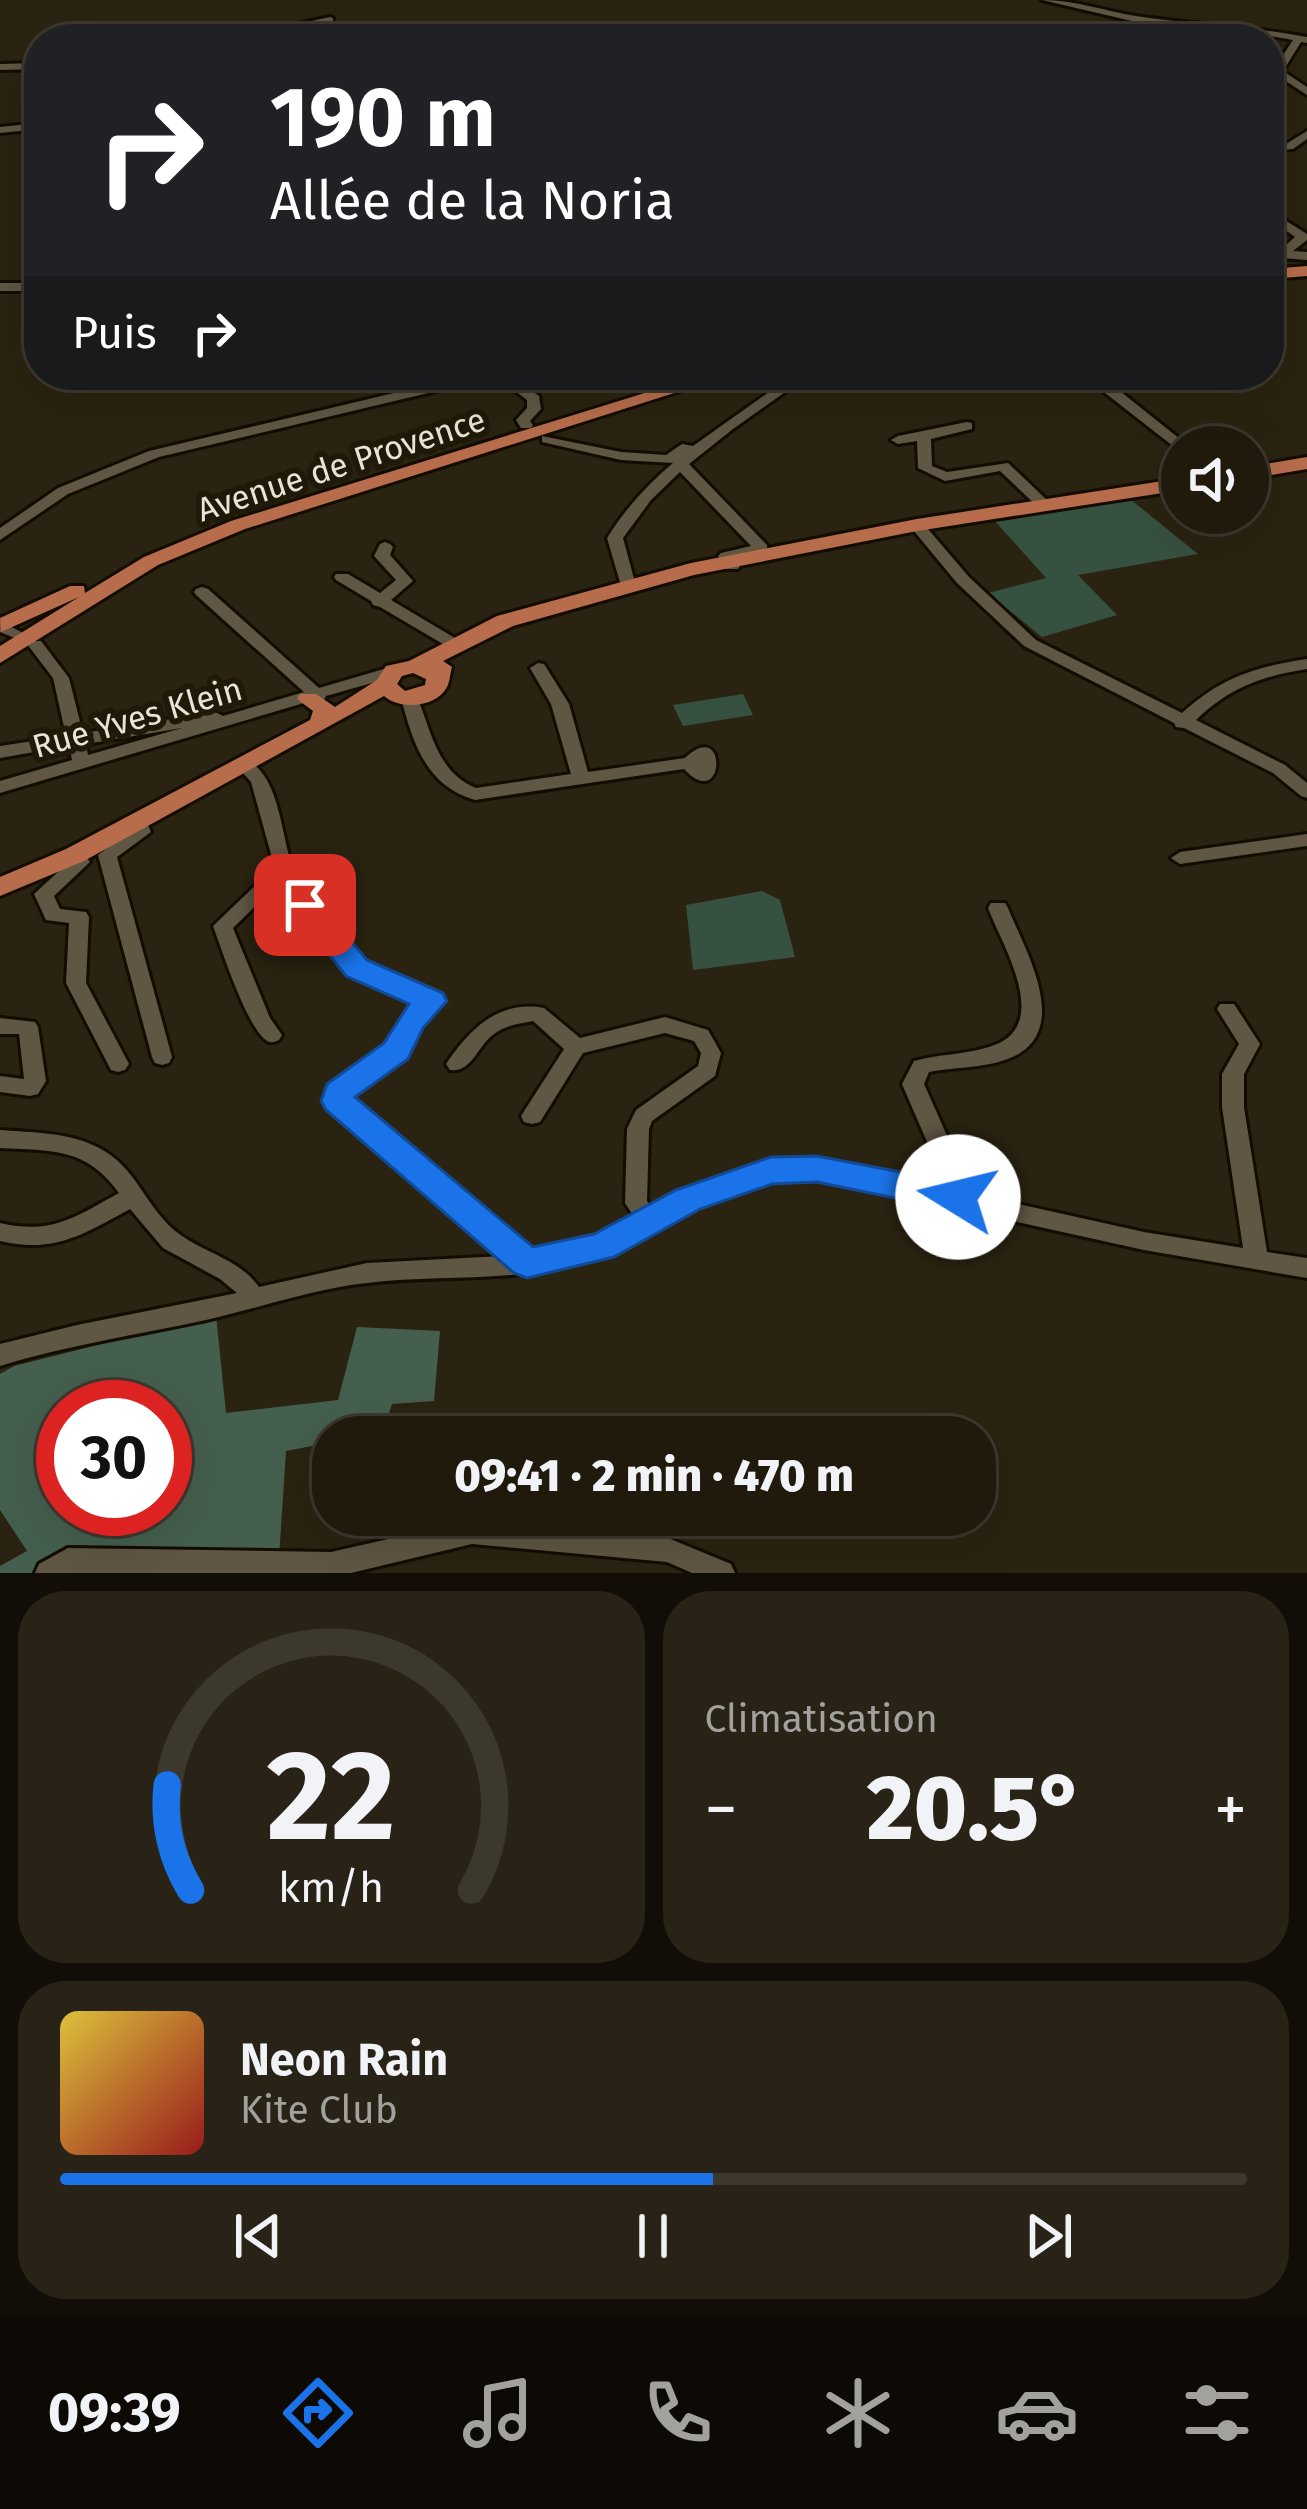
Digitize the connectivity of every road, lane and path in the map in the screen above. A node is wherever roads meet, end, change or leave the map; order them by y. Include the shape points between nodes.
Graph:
1 (1046, 0) edge
2 (1124, 17) junction
3 (330, 20) dead end
4 (311, 24) edge
5 (1120, 24) edge
6 (1181, 24) edge
7 (1303, 39) edge
8 (1284, 63) joint
9 (1307, 66) edge
10 (1284, 224) edge
11 (1284, 249) edge
12 (425, 390) edge
13 (522, 390) edge
14 (674, 390) edge
15 (779, 390) edge
16 (1110, 390) edge
17 (741, 414) junction
18 (526, 425) dead end
19 (967, 426) dead end
20 (1161, 430) edge
21 (924, 436) junction
22 (547, 440) dead end
23 (898, 440) dead end
24 (1307, 463) edge
25 (683, 466) junction
26 (1269, 469) edge
27 (1161, 487) edge
28 (1046, 506) junction
29 (916, 525) junction
30 (0, 535) edge
31 (385, 547) dead end
32 (152, 561) junction
33 (731, 563) junction
34 (699, 574) junction
35 (342, 578) dead end
36 (636, 584) junction
37 (202, 592) dead end
38 (379, 602) junction
39 (509, 626) junction
40 (6, 628) edge
41 (34, 644) dead end
42 (454, 644) junction
43 (0, 656) edge
44 (1307, 664) edge
45 (538, 668) dead end
46 (405, 682) junction
47 (355, 694) junction
48 (305, 700) junction
49 (212, 722) junction
50 (1182, 723) junction
51 (320, 724) junction
52 (75, 739) junction
53 (0, 752) edge
54 (689, 763) dead end
55 (244, 764) junction
56 (82, 765) junction
57 (581, 780) junction
58 (0, 787) edge
59 (1307, 792) edge
60 (138, 820) junction
61 (1307, 839) edge
62 (75, 855) junction
63 (1180, 859) dead end
64 (280, 860) junction
65 (0, 887) edge
66 (998, 908) dead end
67 (1227, 1010) dead end
68 (0, 1026) edge
69 (272, 1035) dead end
70 (576, 1047) junction
71 (162, 1058) dead end
72 (118, 1064) dead end
73 (457, 1064) dead end
74 (0, 1084) edge
75 (532, 1116) dead end
76 (0, 1139) edge
77 (131, 1197) junction
78 (958, 1200) junction
79 (649, 1220) junction
80 (0, 1232) edge
81 (1257, 1261) junction
82 (527, 1263) junction
83 (1307, 1268) edge
84 (253, 1298) junction
85 (0, 1355) edge
86 (48, 1573) edge
87 (722, 1573) edge

1 - 2 street
2 - 5 street
2 - 6 street
3 - 4 street
7 - 8 street
8 - 9 street
10 - 11 street via 1303,237
12 - 30 street via 154,454 63,491
13 - 18 street via 534,399
14 - 32 main road, Avenue de Provence via 238,525
15 - 17 street
16 - 20 street
17 - 22 street via 719,419 669,460
17 - 25 street
19 - 21 street
21 - 23 street
21 - 28 street via 922,461 934,474 1003,466
24 - 26 main road
25 - 33 street via 762,548 726,556
25 - 36 street via 615,538
27 - 28 main road
28 - 29 main road
29 - 33 main road
29 - 50 street via 1030,644
31 - 38 street via 382,556 405,581
32 - 40 main road
32 - 43 main road, Avenue de Provence
33 - 34 main road
33 - 36 main road
34 - 36 main road
34 - 39 main road
35 - 38 street
36 - 39 street
36 - 42 main road
37 - 48 street
38 - 42 street
39 - 46 main road
41 - 52 street via 62,678
42 - 46 main road
44 - 50 street via 1219,687
45 - 57 street via 560,704
46 - 47 main road
46 - 57 street via 422,735 458,791
47 - 48 street
47 - 51 main road
48 - 49 street
48 - 51 main road via 325,709
49 - 52 street
49 - 56 street, Rue Yves Klein
50 - 59 street via 1279,769
51 - 55 main road
52 - 53 street
52 - 56 street
54 - 57 street
55 - 60 main road
55 - 64 street via 259,780
56 - 58 street, Rue Yves Klein
60 - 62 main road
60 - 71 street via 142,832 107,855
61 - 63 street
62 - 65 main road
62 - 72 street via 81,862 74,872 44,894 53,915 80,917 76,983
64 - 69 street via 270,882 224,926
64 - 82 street via 289,884 357,968 432,1001 397,1051 338,1092 338,1101
66 - 78 street via 1031,996 1032,1032 987,1056 921,1066 913,1084
67 - 81 street via 1250,1044 1233,1074 1233,1107
68 - 74 street via 28,1027 35,1081 30,1088
70 - 73 street via 537,1013 482,1027
70 - 75 street
70 - 79 street via 665,1025 701,1035 711,1053 708,1070 644,1116 638,1129 636,1203
76 - 77 street via 76,1146 105,1159
77 - 80 street via 53,1238
77 - 84 street via 169,1240 236,1278
78 - 79 street via 791,1169 728,1182
78 - 81 street
79 - 82 street via 601,1247
81 - 83 street
82 - 84 street via 364,1273
84 - 85 street
86 - 87 street via 68,1561 332,1565 472,1532 668,1550

